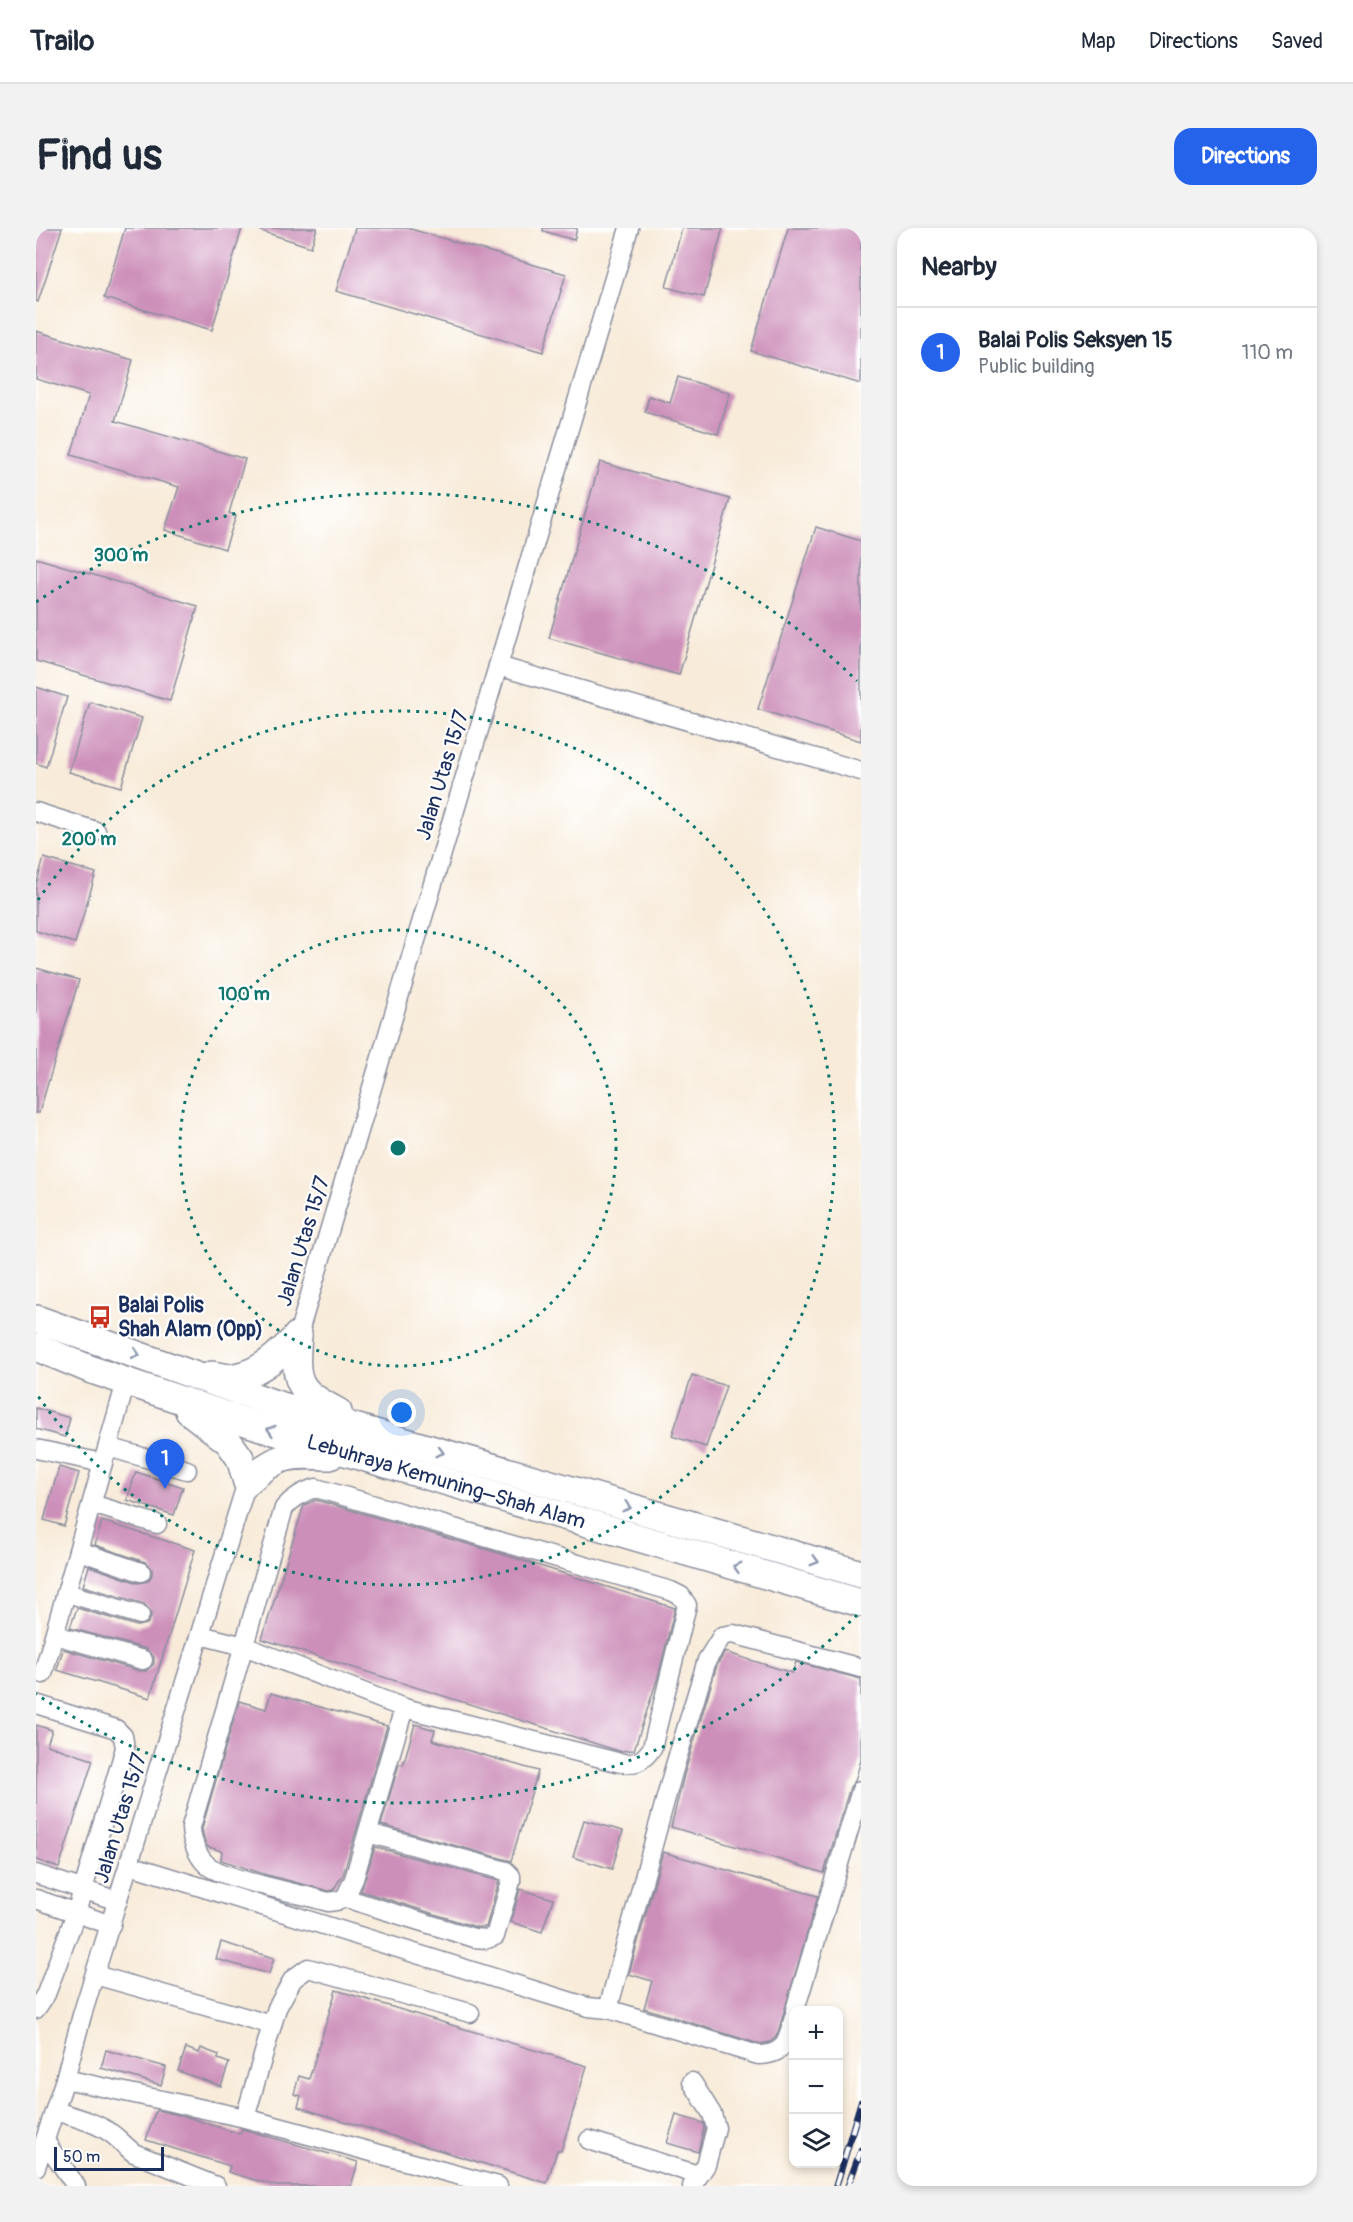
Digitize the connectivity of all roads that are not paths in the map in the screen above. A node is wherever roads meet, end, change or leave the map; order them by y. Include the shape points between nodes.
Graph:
1 (629, 228) edge
2 (498, 666) junction
3 (861, 771) edge
4 (36, 812) edge
5 (96, 831) dead end
6 (36, 1313) edge
7 (36, 1319) edge
8 (298, 1335) junction
9 (88, 1337) junction
10 (36, 1347) edge
11 (36, 1356) edge
12 (92, 1370) junction
13 (185, 1371) junction
14 (126, 1382) junction
15 (162, 1394) junction
16 (384, 1436) junction
17 (36, 1449) edge
18 (106, 1455) junction
19 (367, 1458) junction
20 (187, 1470) dead end
21 (247, 1482) junction
22 (92, 1504) junction
23 (157, 1524) dead end
24 (79, 1551) junction
25 (141, 1572) dead end
26 (861, 1574) edge
27 (67, 1593) junction
28 (857, 1602) edge
29 (140, 1616) dead end
30 (55, 1635) junction
31 (200, 1635) junction
32 (244, 1646) junction
33 (143, 1660) dead end
34 (861, 1668) edge
35 (43, 1674) dead end
36 (36, 1704) edge
37 (404, 1708) junction
38 (861, 1790) edge
39 (368, 1833) junction
40 (130, 1864) junction
41 (36, 1874) edge
42 (83, 1889) junction
43 (345, 1898) junction
44 (36, 1899) edge
45 (118, 1901) junction
46 (76, 1913) junction
47 (111, 1925) junction
48 (95, 1975) junction
49 (796, 2006) edge
50 (36, 2009) edge
51 (608, 2009) junction
52 (470, 2013) dead end
53 (272, 2025) junction
54 (789, 2033) edge
55 (65, 2079) junction
56 (692, 2082) dead end
57 (55, 2111) junction
58 (245, 2118) junction
59 (589, 2139) dead end
60 (45, 2141) junction
61 (36, 2167) edge
62 (695, 2181) edge
63 (76, 2186) edge
64 (216, 2186) edge
65 (498, 2186) edge

1 - 2 street, Jalan Utas 15/7
2 - 3 street
2 - 8 street, Jalan Utas 15/7
4 - 5 street
6 - 9 highway
7 - 9 highway, Lebuhraya Kemuning–Shah Alam
8 - 13 highway via 278,1357 260,1369 233,1378
8 - 16 highway via 296,1365 300,1386 317,1401
9 -> 13 highway, Lebuhraya Kemuning–Shah Alam
10 - 12 highway, Lebuhraya Kemuning–Shah Alam
11 - 12 highway
12 - 14 highway, Lebuhraya Kemuning–Shah Alam
13 - 16 highway, Lebuhraya Kemuning–Shah Alam via 275,1404
14 - 15 highway, Lebuhraya Kemuning–Shah Alam
14 - 18 street
19 -> 15 highway, Lebuhraya Kemuning–Shah Alam
15 - 21 highway via 228,1441 240,1458
16 -> 26 highway, Lebuhraya Kemuning–Shah Alam
17 - 18 street
18 - 20 street
18 - 22 street
19 - 21 highway via 304,1455 277,1459
28 -> 19 highway, Lebuhraya Kemuning–Shah Alam
21 - 31 street, Jalan Utas 15/7
22 - 23 street
22 - 24 street
24 - 25 street
24 - 27 street
27 - 29 street
27 - 30 street
30 - 33 street
30 - 35 street
31 - 32 street
31 - 40 street, Jalan Utas 15/7
32 - 37 street
32 - 37 street via 284,1508 305,1491 316,1488 671,1591 687,1605 652,1748 644,1760 631,1764
32 - 43 street via 191,1838 206,1865 226,1875 328,1902
34 - 51 street via 733,1634 723,1636 713,1647 673,1772
36 - 42 street via 116,1729 123,1736 124,1748
37 - 39 street
38 - 49 street
39 - 43 street
39 - 43 street via 506,1871 511,1881 495,1936 474,1938
40 - 45 street, Jalan Utas 15/7
40 - 51 street via 588,2007
41 - 42 street
42 - 45 street
42 - 46 street
44 - 46 street
45 - 47 street, Jalan Utas 15/7
46 - 47 street
46 - 50 street via 46,1994
47 - 48 street, Jalan Utas 15/7
48 - 53 street
48 - 55 street, Jalan Utas 15/7
51 - 54 street via 758,2055 780,2051
52 - 53 street via 308,1968 293,1979
53 - 58 street
55 - 57 street, Jalan Utas 15/7
55 - 58 street
56 - 62 street via 716,2128 706,2165
57 - 60 street, Jalan Utas 15/7
57 - 64 street via 113,2134 134,2153
58 - 65 street
59 - 62 street
60 - 61 street, Jalan Utas 15/7
60 - 63 street

